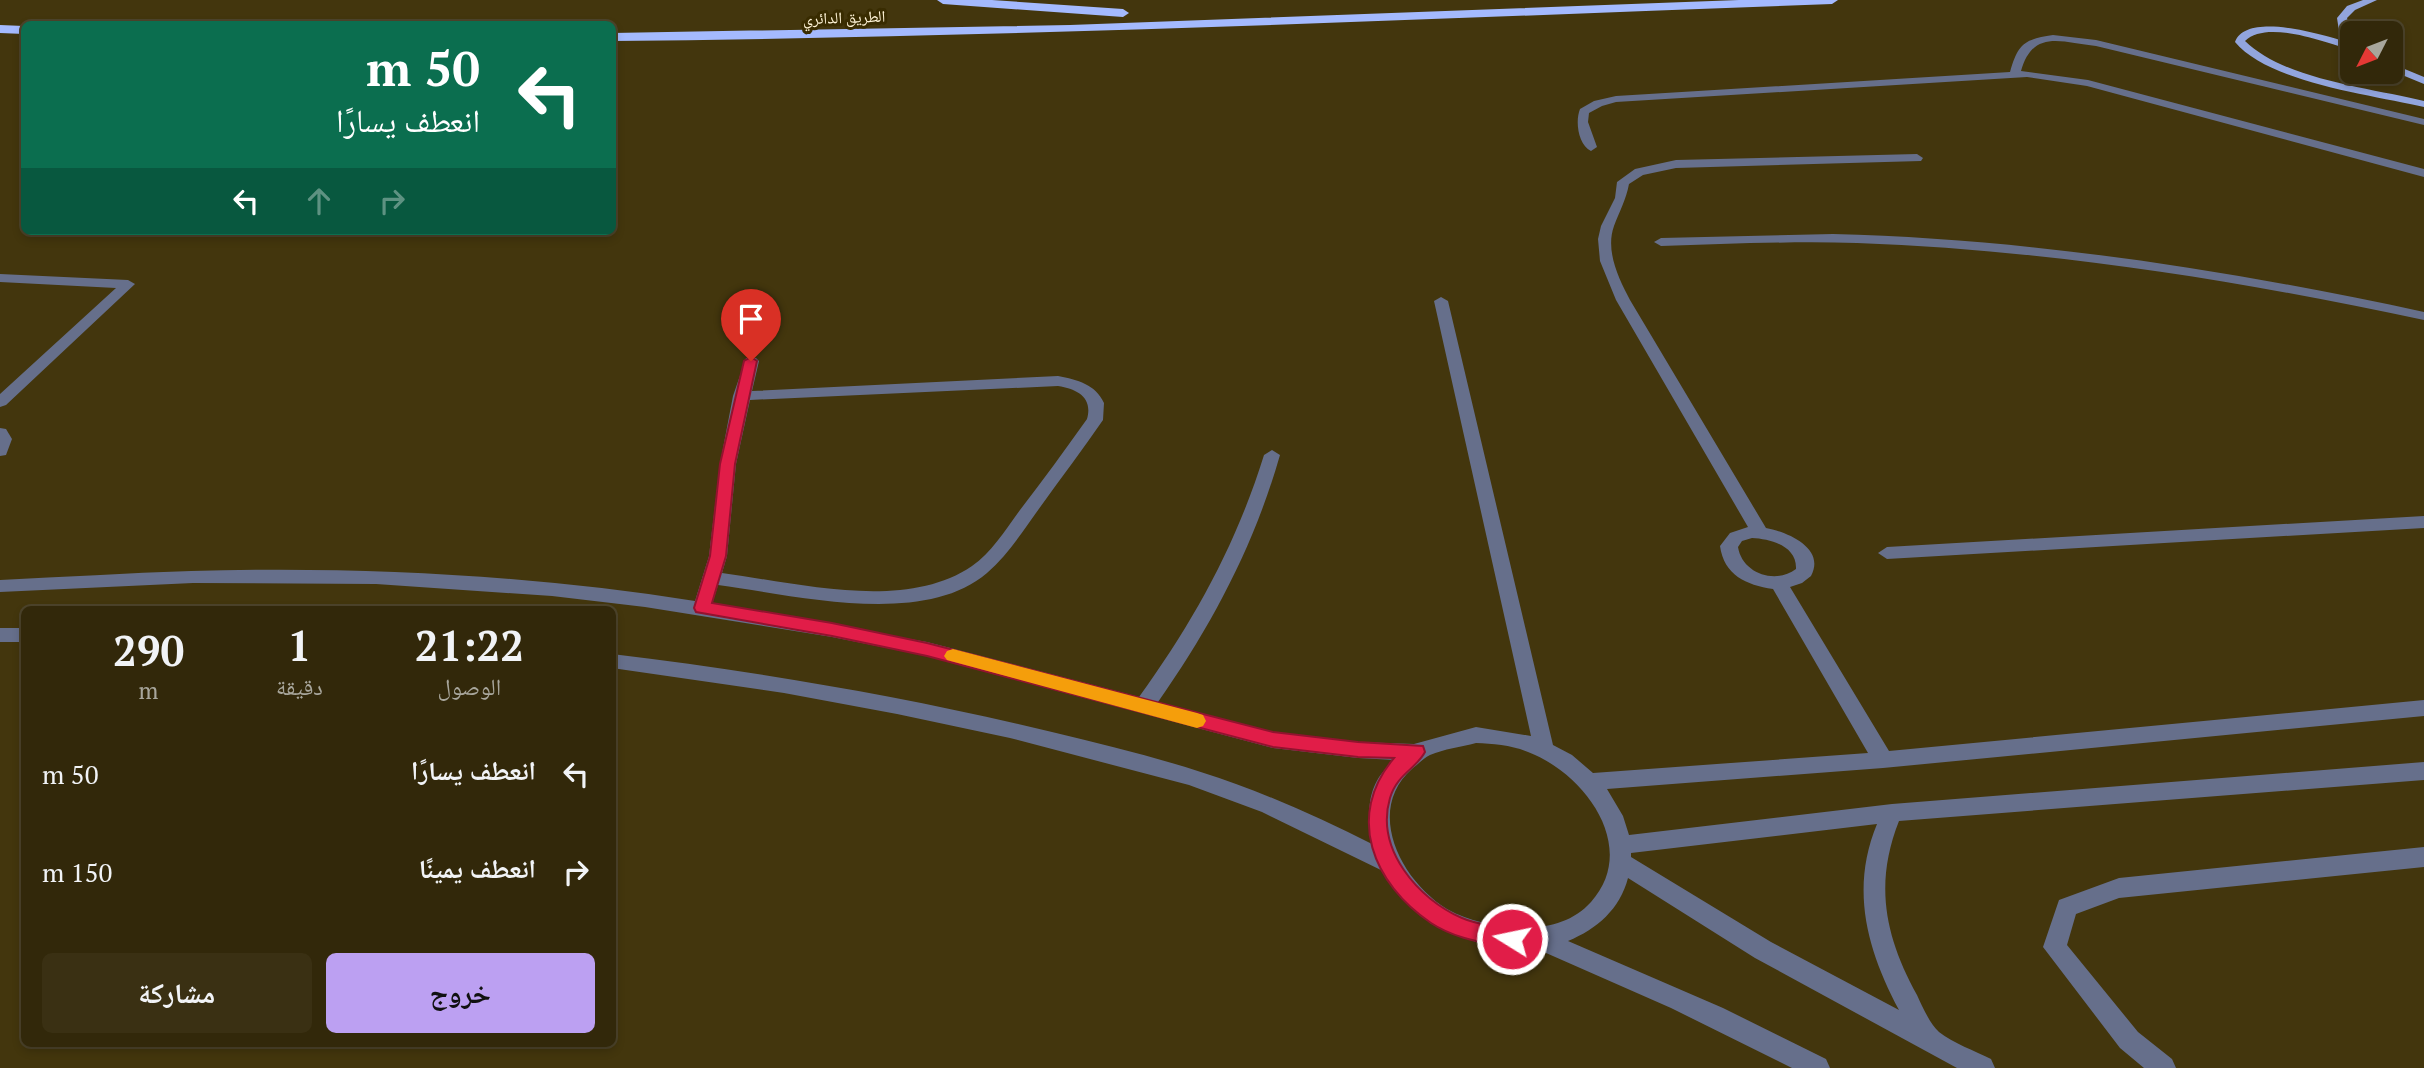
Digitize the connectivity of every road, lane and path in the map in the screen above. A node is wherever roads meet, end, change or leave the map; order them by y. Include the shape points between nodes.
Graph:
1 (943, 0) edge
2 (1832, 0) edge
3 (2372, 0) edge
4 (1267, 20) junction
5 (2342, 21) edge
6 (0, 29) edge
7 (21, 30) edge
8 (616, 37) edge
9 (2340, 44) edge
10 (2403, 72) edge
11 (2015, 74) junction
12 (2424, 81) edge
13 (2340, 84) edge
14 (2341, 84) edge
15 (2424, 104) edge
16 (2424, 122) edge
17 (1591, 147) dead end
18 (1917, 158) dead end
19 (2424, 173) edge
20 (1661, 242) dead end
21 (0, 278) edge
22 (1441, 302) dead end
23 (2424, 316) edge
24 (751, 361) dead end
25 (741, 396) junction
26 (0, 402) edge
27 (0, 433) edge
28 (0, 451) edge
29 (1272, 455) dead end
30 (2424, 522) edge
31 (1760, 532) junction
32 (1887, 553) dead end
33 (713, 578) junction
34 (1778, 583) junction
35 (0, 586) edge
36 (702, 608) junction
37 (0, 635) edge
38 (21, 635) edge
39 (616, 662) edge
40 (1144, 706) junction
41 (2424, 708) edge
42 (1544, 749) junction
43 (1416, 752) junction
44 (1883, 760) junction
45 (2424, 771) edge
46 (1590, 782) junction
47 (1892, 813) junction
48 (1621, 853) junction
49 (2424, 857) edge
50 (1388, 863) junction
51 (1538, 939) junction
52 (1930, 1039) junction
53 (1817, 1068) edge
54 (1982, 1068) edge
55 (2163, 1068) edge

1 - 4 highway
2 - 4 highway, الطريق الدائري
3 - 5 main road via 2351,8
4 - 8 highway, الطريق الدائري
6 - 7 highway
9 - 13 main road via 2277,30 2249,32 2241,38 2242,47 2278,69
10 - 12 main road
11 - 16 street via 2021,53 2033,41 2053,38 2096,43
11 - 17 street via 1616,99 1584,111 1582,122
11 - 19 street via 2077,80
14 - 15 main road
18 - 31 street via 1676,164 1639,172 1623,182 1606,234 1611,271 1641,331
20 - 23 street via 1856,239 1989,247 2218,276
21 - 26 street via 128,285
22 - 42 street
24 - 25 street
25 - 33 street
25 - 33 street via 1058,382 1085,389 1098,407 1095,420 1002,547 979,569 947,587 909,597 870,599
27 - 28 street via 4,439
29 - 40 street via 1246,536 1216,597
30 - 32 street
31 - 34 street via 1788,541 1805,559 1801,576
31 - 34 street via 1736,537 1728,552 1741,570 1758,580
33 - 36 street
34 - 44 street
35 - 36 street via 193,577 376,578 552,589
36 - 40 street via 927,649
37 - 38 street
39 - 50 street via 851,697 1122,758 1283,811
40 - 43 street via 1273,740
41 - 44 street
42 - 43 street via 1499,736 1476,735 1434,743
42 - 46 street
43 - 50 street via 1394,773 1380,799 1377,820
44 - 46 street
45 - 47 street
46 - 48 street via 1616,822
47 - 48 street
47 - 52 street via 1875,857 1874,911 1892,973
48 - 51 street via 1609,897 1596,912 1580,924
48 - 52 street via 1763,950
49 - 55 street via 2119,888 2067,907 2055,947 2129,1040
50 - 51 street via 1417,901 1461,928 1499,938
51 - 53 street via 1672,996
52 - 54 street

